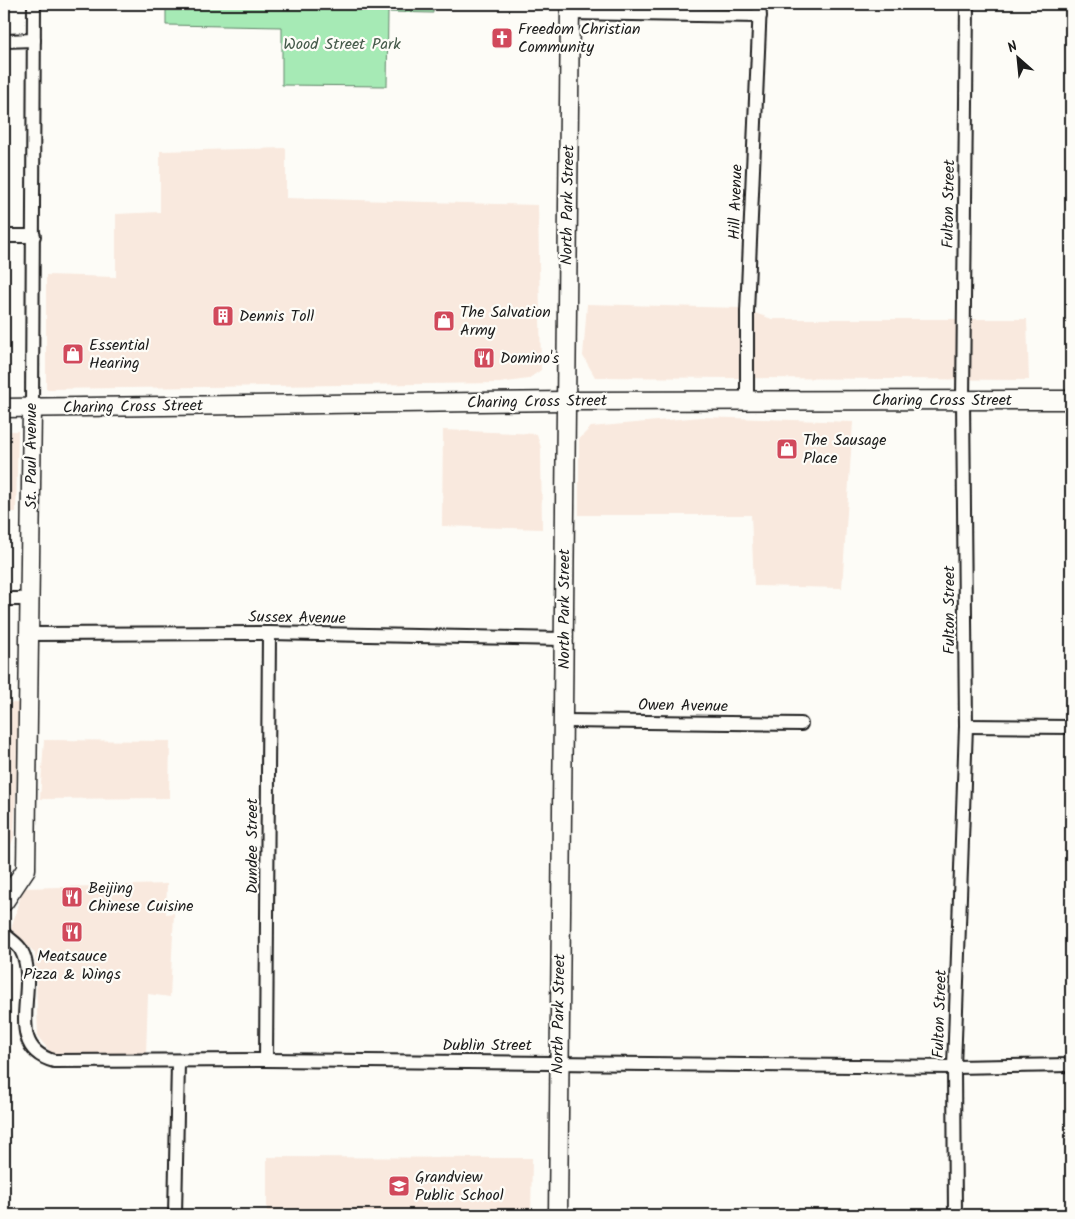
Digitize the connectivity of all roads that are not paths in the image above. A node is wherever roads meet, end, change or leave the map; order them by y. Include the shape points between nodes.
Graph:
1 (34, 4) edge
2 (967, 4) edge
3 (569, 8) edge
4 (760, 10) edge
5 (34, 40) junction
6 (4, 41) edge
7 (4, 236) edge
8 (34, 236) junction
9 (963, 400) junction
10 (1071, 400) edge
11 (564, 401) junction
12 (747, 401) junction
13 (4, 408) edge
14 (32, 408) junction
15 (4, 599) edge
16 (29, 599) junction
17 (269, 633) junction
18 (30, 634) junction
19 (563, 639) junction
20 (564, 721) junction
21 (801, 724) dead end
22 (966, 726) junction
23 (1071, 727) edge
24 (4, 902) edge
25 (4, 934) edge
26 (266, 1060) junction
27 (178, 1062) junction
28 (558, 1062) junction
29 (1071, 1065) edge
30 (954, 1067) junction
31 (175, 1215) edge
32 (558, 1215) edge
33 (955, 1215) edge

1 - 5 street, St. Paul Avenue
2 - 9 street, Fulton Street
3 - 4 street
3 - 11 main road, North Park Street via 570,161
4 - 12 street, Hill Avenue
5 - 6 street
5 - 8 street, St. Paul Avenue
7 - 8 street
8 - 14 street, St. Paul Avenue
9 - 10 main road, Charing Cross Street
9 - 12 main road, Charing Cross Street
9 - 22 street, Fulton Street
11 - 12 main road, Charing Cross Street
11 - 14 main road, Charing Cross Street
11 - 19 main road, North Park Street
13 - 14 main road, Charing Cross Street
14 - 16 main road, St. Paul Avenue
15 - 16 street
16 - 18 main road, St. Paul Avenue
17 - 18 street, Sussex Avenue
17 - 19 street, Sussex Avenue
17 - 26 street, Dundee Street
18 - 24 main road, St. Paul Avenue via 26,869
19 - 20 main road, North Park Street
20 - 21 street, Owen Avenue
20 - 28 main road, North Park Street
22 - 23 street
22 - 30 street, Fulton Street
25 - 27 street, Dublin Street via 20,948 27,968 25,1030 29,1044 40,1057 54,1061
26 - 27 street, Dublin Street
26 - 28 street, Dublin Street
27 - 31 street
28 - 30 street, Dublin Street
28 - 32 main road, North Park Street
29 - 30 street, Dublin Street
30 - 33 street, Fulton Street

